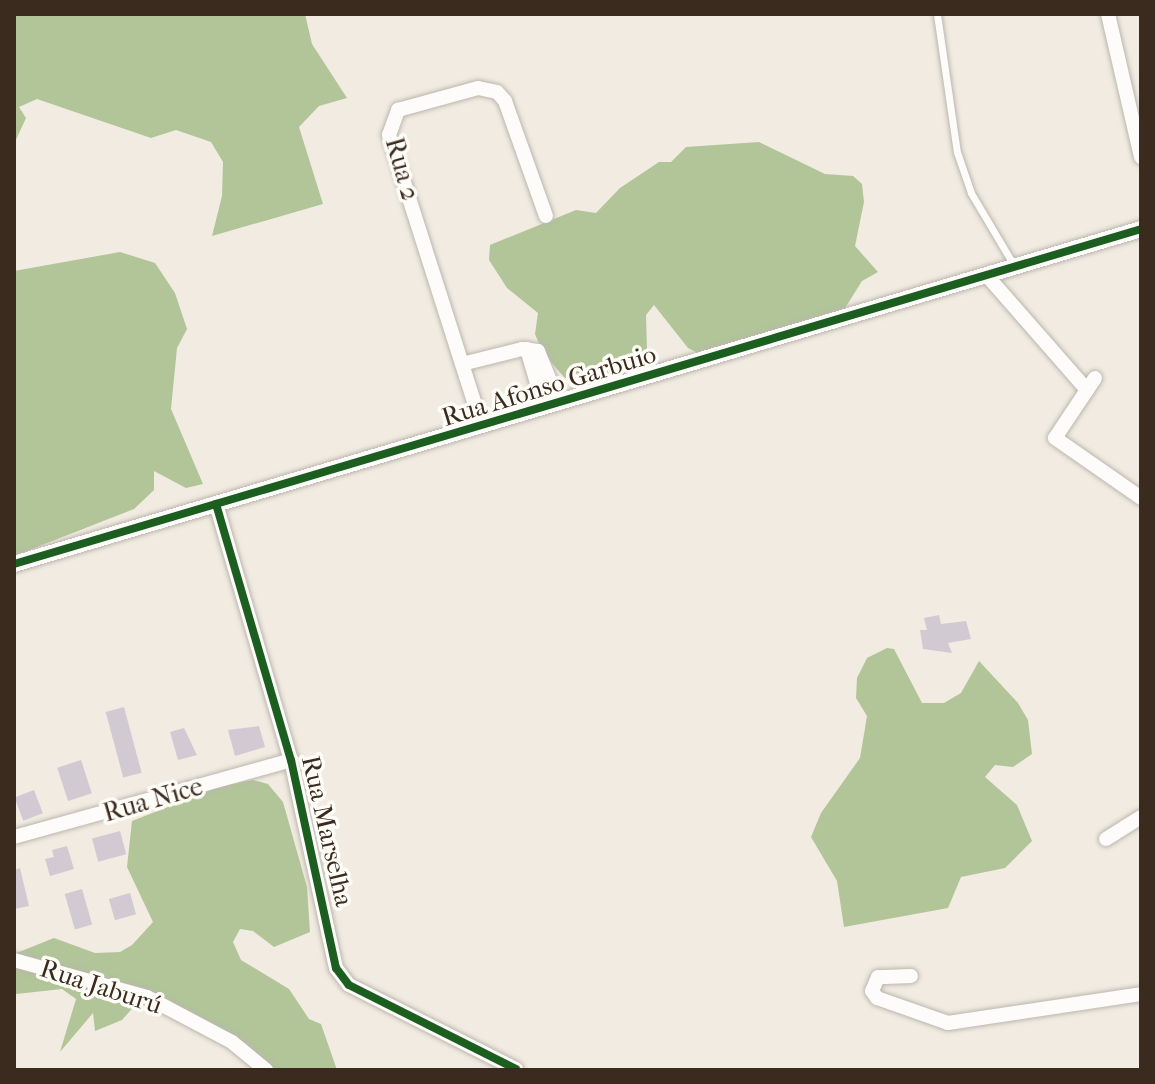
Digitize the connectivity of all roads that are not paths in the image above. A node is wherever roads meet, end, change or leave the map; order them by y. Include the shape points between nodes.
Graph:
1 (937, 14) edge
2 (1108, 14) edge
3 (1134, 98) edge
4 (1141, 157) edge
5 (546, 216) dead end
6 (1141, 229) edge
7 (1016, 269) junction
8 (989, 278) junction
9 (462, 364) junction
10 (552, 405) junction
11 (477, 411) dead end
12 (1141, 498) edge
13 (216, 504) junction
14 (14, 564) edge
15 (291, 760) junction
16 (1141, 817) edge
17 (14, 837) edge
18 (1106, 839) dead end
19 (14, 960) edge
20 (911, 976) dead end
21 (1141, 994) edge
22 (516, 1069) edge
23 (266, 1070) edge

1 - 7 lane via 957,152 981,213
2 - 3 street
3 - 4 street
5 - 9 street, Rua 2 via 505,101 497,92 478,88 405,105 393,118 389,135
6 - 7 street, Rua Afonso Garbuio
7 - 8 street, Rua Afonso Garbuio
8 - 10 street, Rua Afonso Garbuio
8 - 12 street via 1091,384 1055,438
9 - 10 street via 527,349 541,354
9 - 11 street, Rua 2
10 - 13 street, Rua Afonso Garbuio
13 - 14 street, Rua Afonso Garbuio
13 - 15 street, Rua Marselha
15 - 17 street, Rua Nice
15 - 22 street, Rua Marselha via 342,979
16 - 18 street
19 - 23 street, Rua Jaburú via 147,997 232,1042
20 - 21 street via 878,977 872,991 915,1014 967,1023

